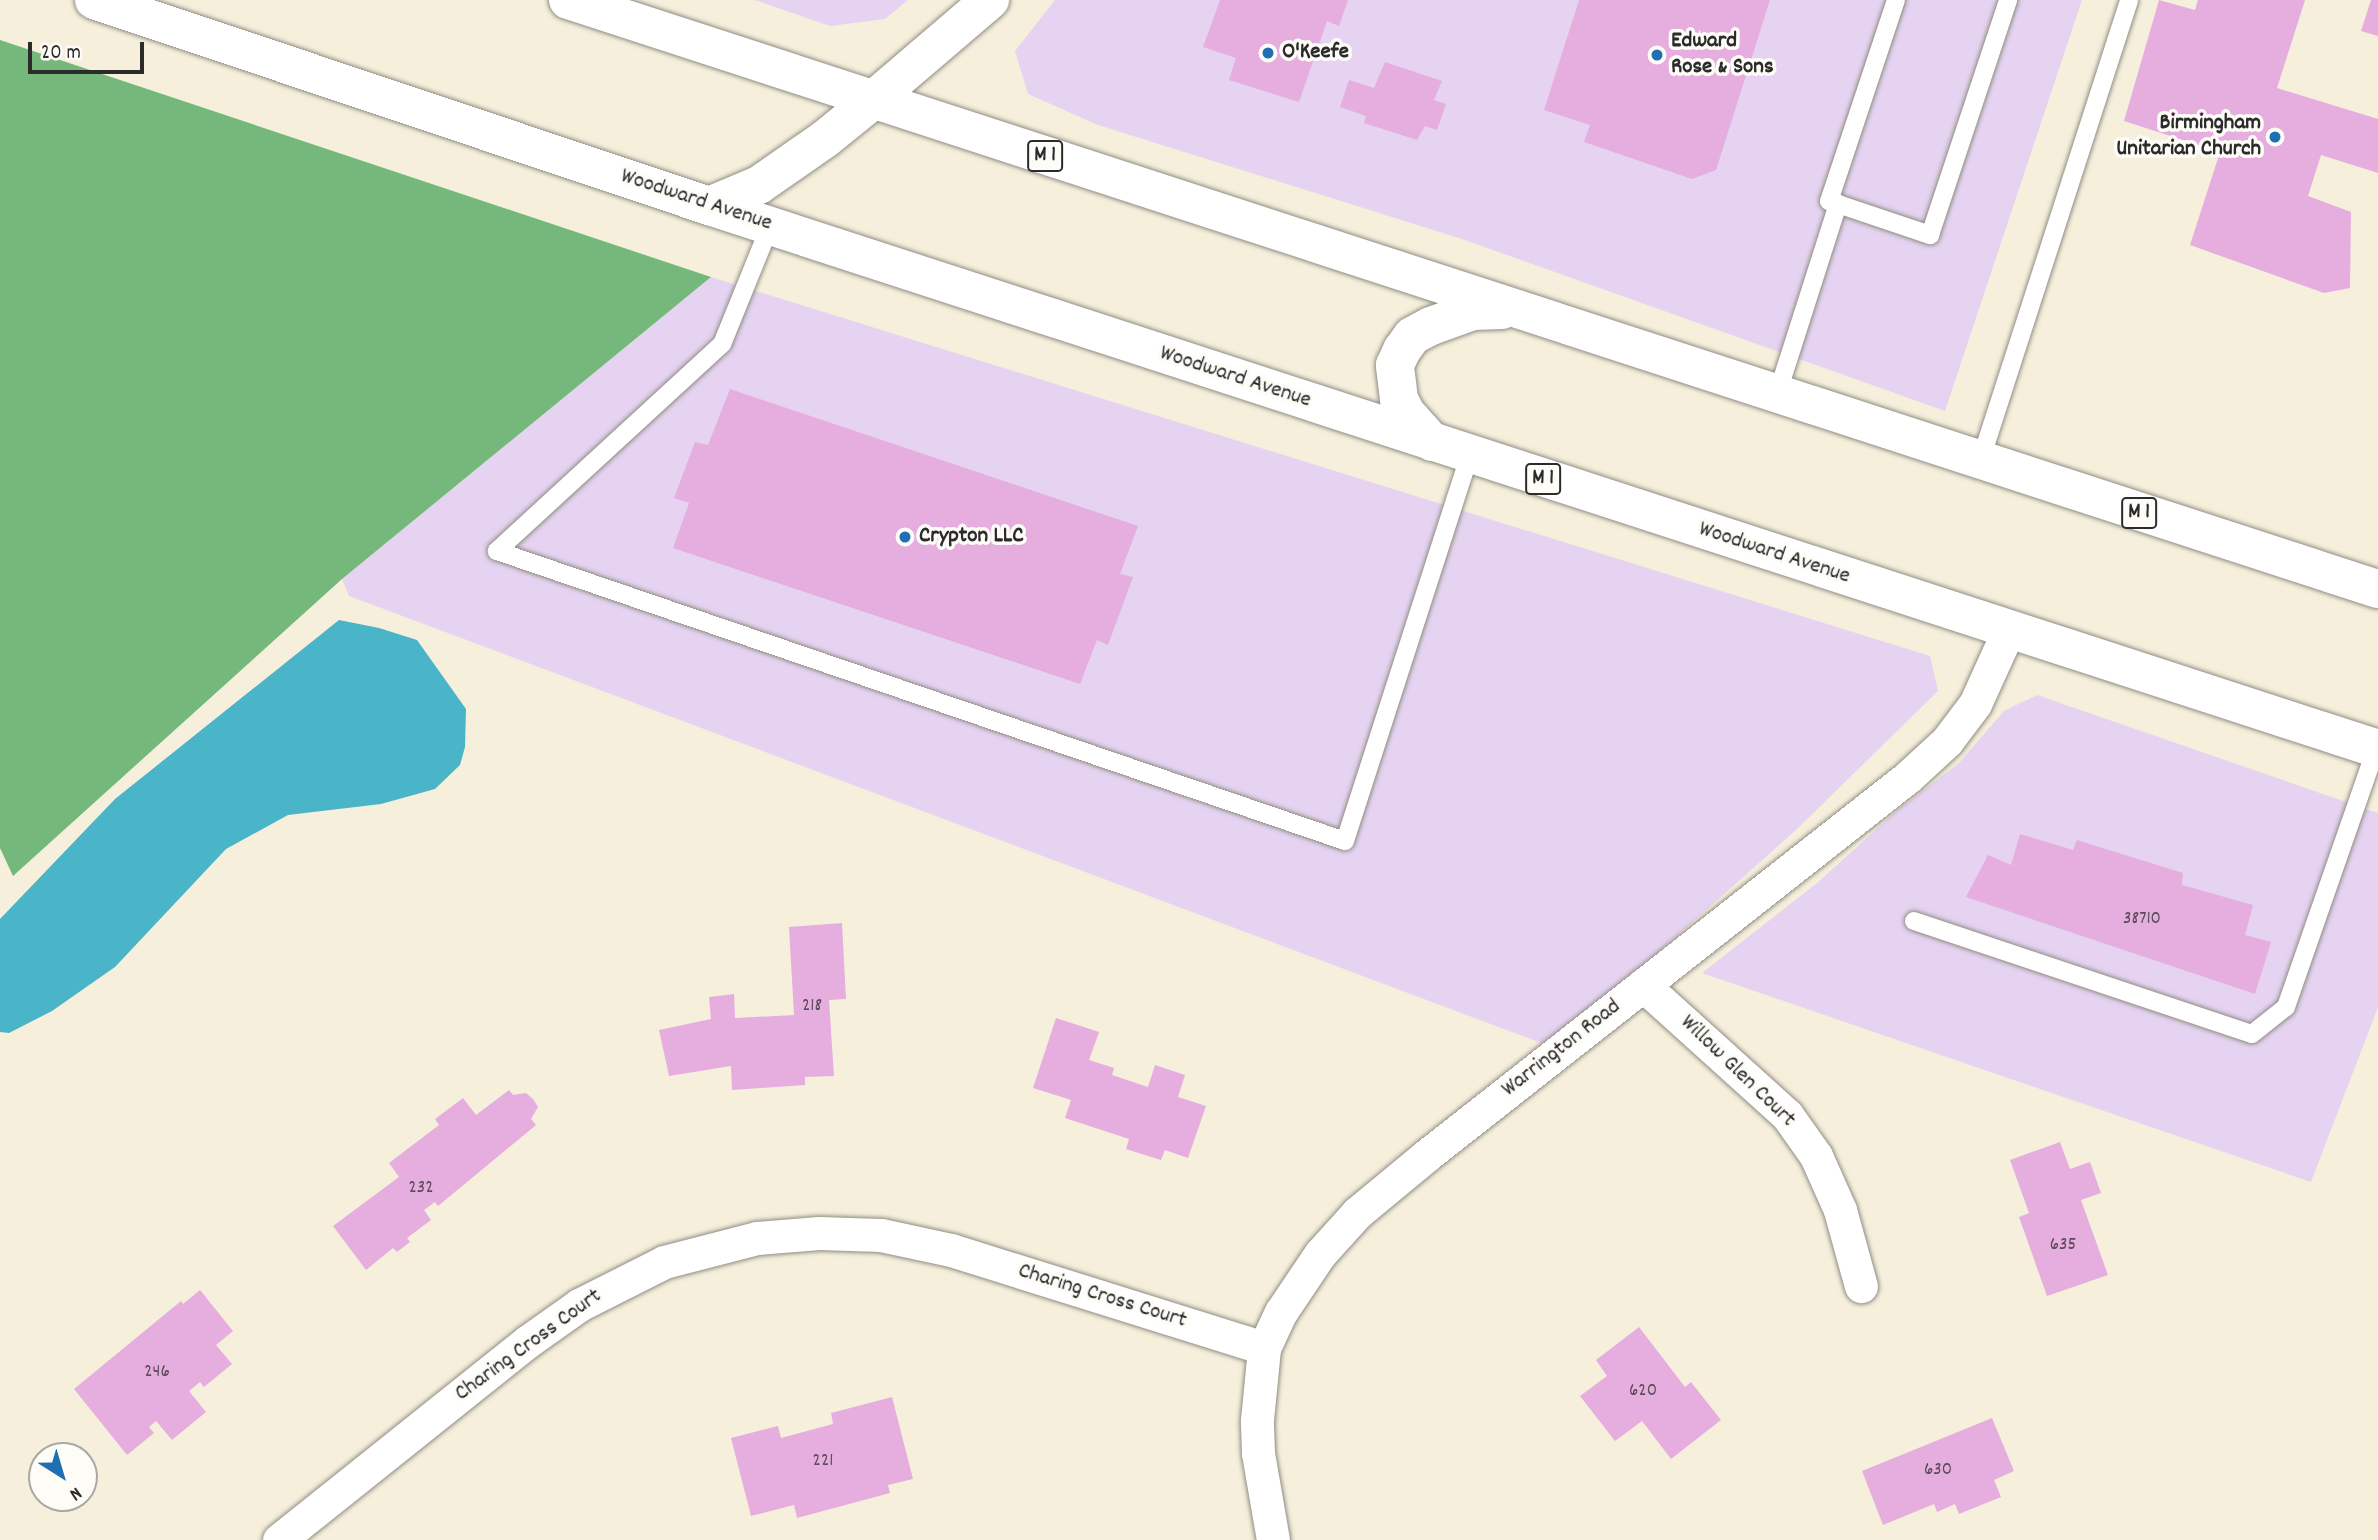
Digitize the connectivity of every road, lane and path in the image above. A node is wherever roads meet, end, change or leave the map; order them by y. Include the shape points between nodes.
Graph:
1 (94, 0) edge
2 (568, 0) edge
3 (990, 0) edge
4 (1896, 0) edge
5 (2008, 0) edge
6 (2129, 0) edge
7 (632, 10) edge
8 (873, 100) junction
9 (1838, 204) junction
10 (709, 206) junction
11 (770, 226) junction
12 (1521, 312) junction
13 (1777, 395) junction
14 (1432, 442) junction
15 (1470, 455) junction
16 (1980, 462) junction
17 (2378, 589) edge
18 (2009, 629) junction
19 (2377, 749) edge
20 (1914, 921) dead end
21 (1643, 985) junction
22 (1861, 1286) dead end
23 (1264, 1348) junction
24 (279, 1540) edge
25 (1273, 1540) edge

1 - 10 main road, Woodward Avenue / M 1
2 - 7 main road, M 1
3 - 8 main road
4 - 9 lane via 1829,201
5 - 9 lane via 1930,235
6 - 16 lane
7 - 8 main road, M 1
8 - 10 main road via 759,185
8 - 12 main road, M 1
9 - 13 lane
10 - 11 main road, Woodward Avenue / M 1
11 - 14 main road, Woodward Avenue / M 1
11 - 15 lane via 722,344 497,551 1345,841
12 - 13 main road, M 1
12 - 14 main road via 1489,309 1462,314 1412,336 1402,350 1395,365 1399,399
13 - 16 main road, M 1
14 - 15 main road, Woodward Avenue / M 1
15 - 18 main road, Woodward Avenue / M 1
16 - 17 main road, M 1
18 - 19 main road, Woodward Avenue / M 1
18 - 21 street, Warrington Road via 1975,704 1947,741 1858,819
19 - 20 lane via 2286,1007 2252,1034
21 - 22 street, Willow Glen Court via 1787,1115 1816,1156 1840,1210
21 - 23 street, Warrington Road via 1357,1213 1320,1254 1281,1312
23 - 24 street, Charing Cross Court via 951,1250 881,1235 757,1238 664,1262 579,1305
23 - 25 street, Warrington Road via 1258,1453

